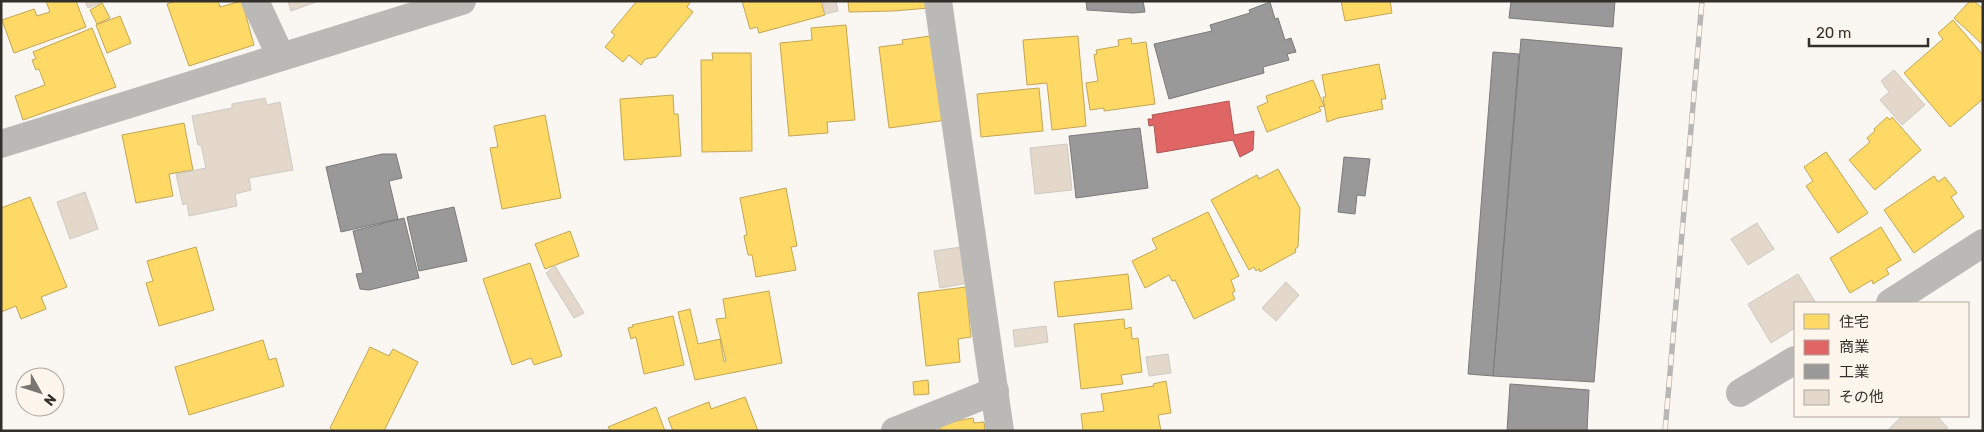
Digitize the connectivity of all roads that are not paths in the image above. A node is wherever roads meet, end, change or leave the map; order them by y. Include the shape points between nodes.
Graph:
1 (256, 1) edge
2 (462, 1) edge
3 (938, 1) edge
4 (281, 57) junction
5 (1, 144) edge
6 (1983, 243) edge
7 (1892, 302) edge
8 (1794, 361) edge
9 (995, 391) junction
10 (1740, 393) dead end
11 (895, 431) edge
12 (1000, 431) edge

1 - 4 street
2 - 4 street
3 - 9 street
4 - 5 street
6 - 7 street
8 - 10 street
9 - 11 street
9 - 12 street

